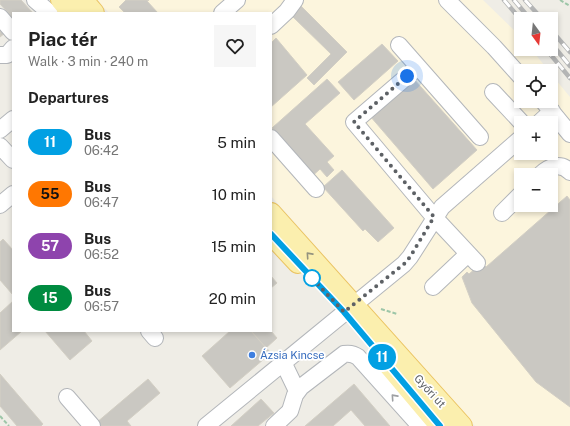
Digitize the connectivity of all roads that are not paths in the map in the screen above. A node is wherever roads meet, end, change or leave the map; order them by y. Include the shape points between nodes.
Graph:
1 (35, 0) edge
2 (61, 0) edge
3 (83, 0) edge
4 (237, 0) edge
5 (295, 0) edge
6 (447, 0) edge
7 (49, 12) edge
8 (71, 12) edge
9 (93, 12) edge
10 (223, 12) edge
11 (0, 17) edge
12 (272, 25) edge
13 (12, 31) edge
14 (399, 45) dead end
15 (418, 67) junction
16 (514, 69) edge
17 (493, 92) dead end
18 (550, 108) edge
19 (515, 116) edge
20 (12, 120) edge
21 (0, 130) edge
22 (570, 134) edge
23 (480, 137) dead end
24 (272, 139) edge
25 (514, 144) edge
26 (0, 146) edge
27 (12, 159) edge
28 (549, 168) edge
29 (570, 172) edge
30 (316, 189) dead end
31 (12, 195) edge
32 (514, 201) edge
33 (0, 205) edge
34 (502, 213) dead end
35 (272, 214) edge
36 (434, 217) junction
37 (272, 235) edge
38 (433, 287) dead end
39 (349, 308) junction
40 (283, 362) junction
41 (298, 390) junction
42 (67, 397) dead end
43 (92, 426) edge
44 (206, 426) edge
45 (274, 426) edge
46 (420, 426) edge
47 (440, 426) edge
48 (462, 426) edge

1 - 7 street
2 - 8 main road
3 - 9 main road
4 - 10 street
5 - 12 street
6 - 16 street
11 - 13 street
14 - 15 street
15 - 23 street
15 - 36 street via 354,122
17 - 19 street
18 - 22 street
20 - 21 street
24 - 30 street
25 - 36 street via 442,207
26 - 27 street
28 - 29 street via 559,166
31 - 33 street
32 - 34 street
39 -> 35 main road, Győri út
36 - 38 street via 473,259
36 - 39 street via 404,264
37 - 39 main road, Győri út
39 - 40 street
39 - 47 main road, Győri út
39 - 48 main road, Győri út
40 - 41 street
40 - 44 street
41 - 45 street via 290,410
46 -> 41 street via 358,357 352,354 344,354
42 - 43 street

